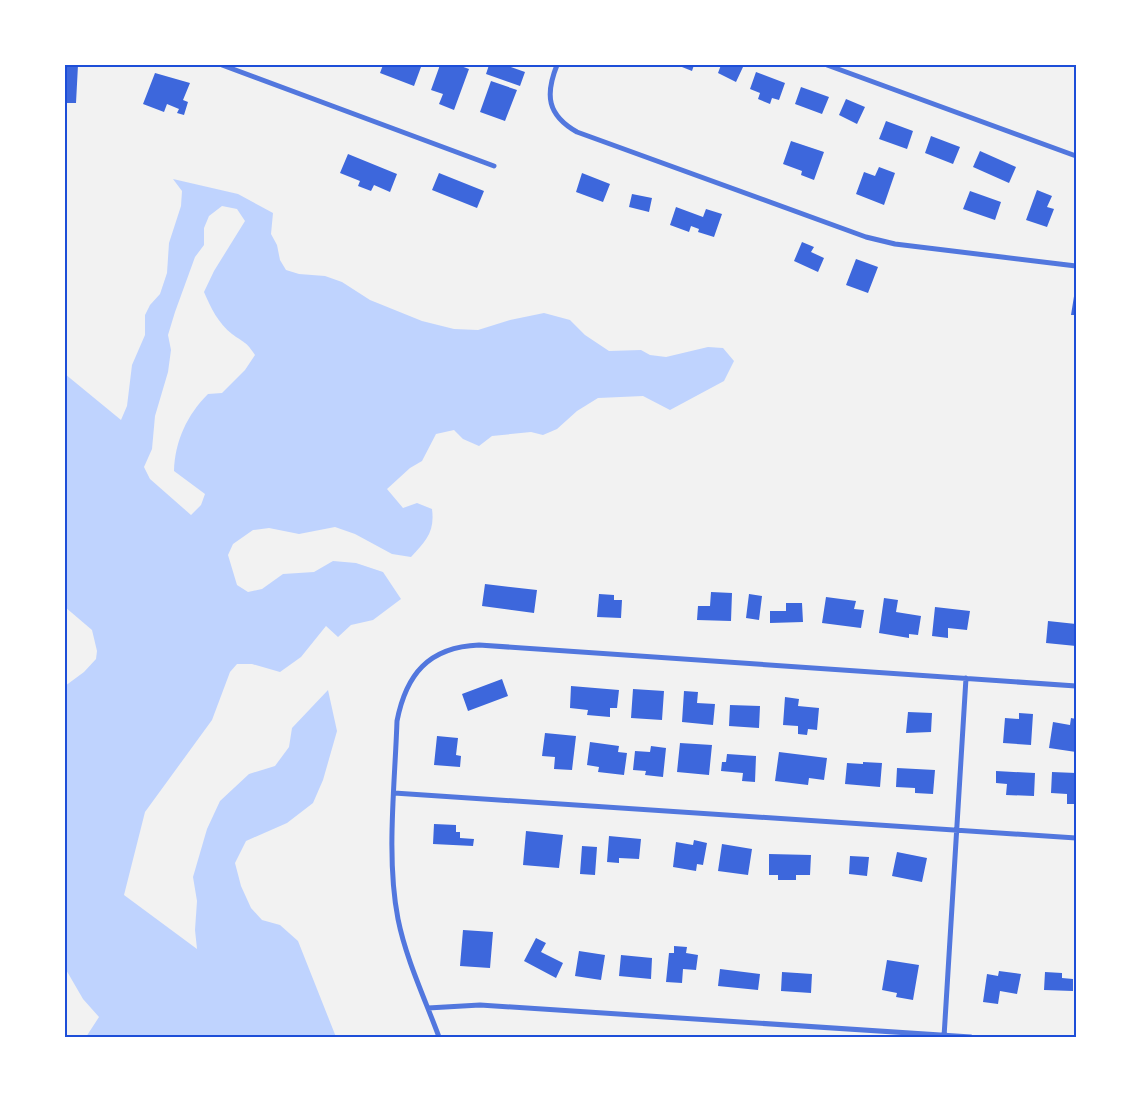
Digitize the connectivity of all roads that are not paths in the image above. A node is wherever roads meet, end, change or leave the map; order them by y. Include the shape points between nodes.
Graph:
1 (222, 65) edge
2 (557, 65) edge
3 (827, 65) edge
4 (1076, 156) edge
5 (494, 166) dead end
6 (1076, 266) edge
7 (966, 678) junction
8 (1076, 686) edge
9 (394, 792) junction
10 (957, 829) junction
11 (1076, 838) edge
12 (428, 1008) junction
13 (944, 1036) edge
14 (439, 1037) edge
15 (971, 1037) edge

1 - 5 street
2 - 6 street via 549,90 550,100 560,120 577,132 866,237 895,244
3 - 4 street
7 - 8 street
7 - 9 street via 479,645 453,649 423,665 405,690 397,721
7 - 10 street
9 - 10 street
9 - 12 street via 393,867 397,912
10 - 11 street
10 - 13 street
12 - 13 street via 480,1005
12 - 14 street
13 - 15 street

